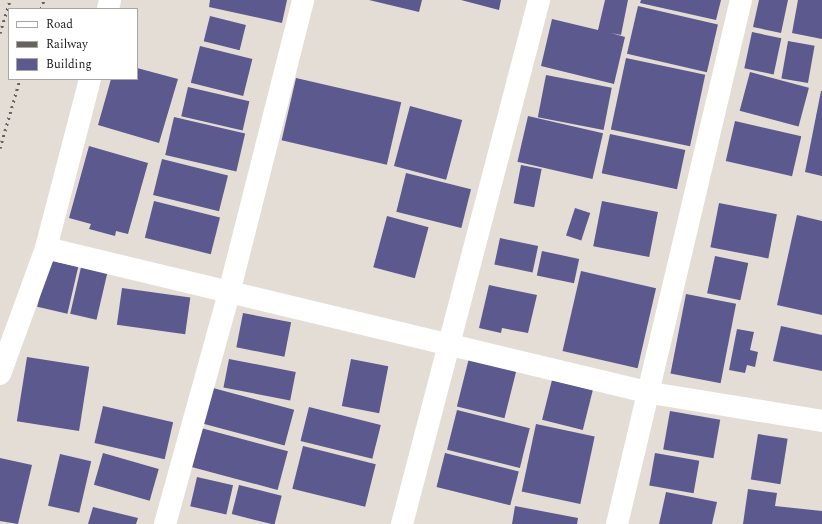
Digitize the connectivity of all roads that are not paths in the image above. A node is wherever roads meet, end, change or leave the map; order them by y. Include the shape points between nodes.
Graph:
1 (303, 0) edge
2 (539, 0) edge
3 (741, 0) edge
4 (90, 80) edge
5 (46, 248) junction
6 (229, 293) junction
7 (447, 346) junction
8 (0, 374) edge
9 (651, 393) junction
10 (822, 421) edge
11 (165, 524) edge
12 (402, 524) edge
13 (617, 524) edge

1 - 6 street
2 - 7 street
3 - 9 street
4 - 5 street
5 - 6 street
5 - 8 street
6 - 7 street
6 - 11 street
7 - 9 street
7 - 12 street
9 - 10 street
9 - 13 street

